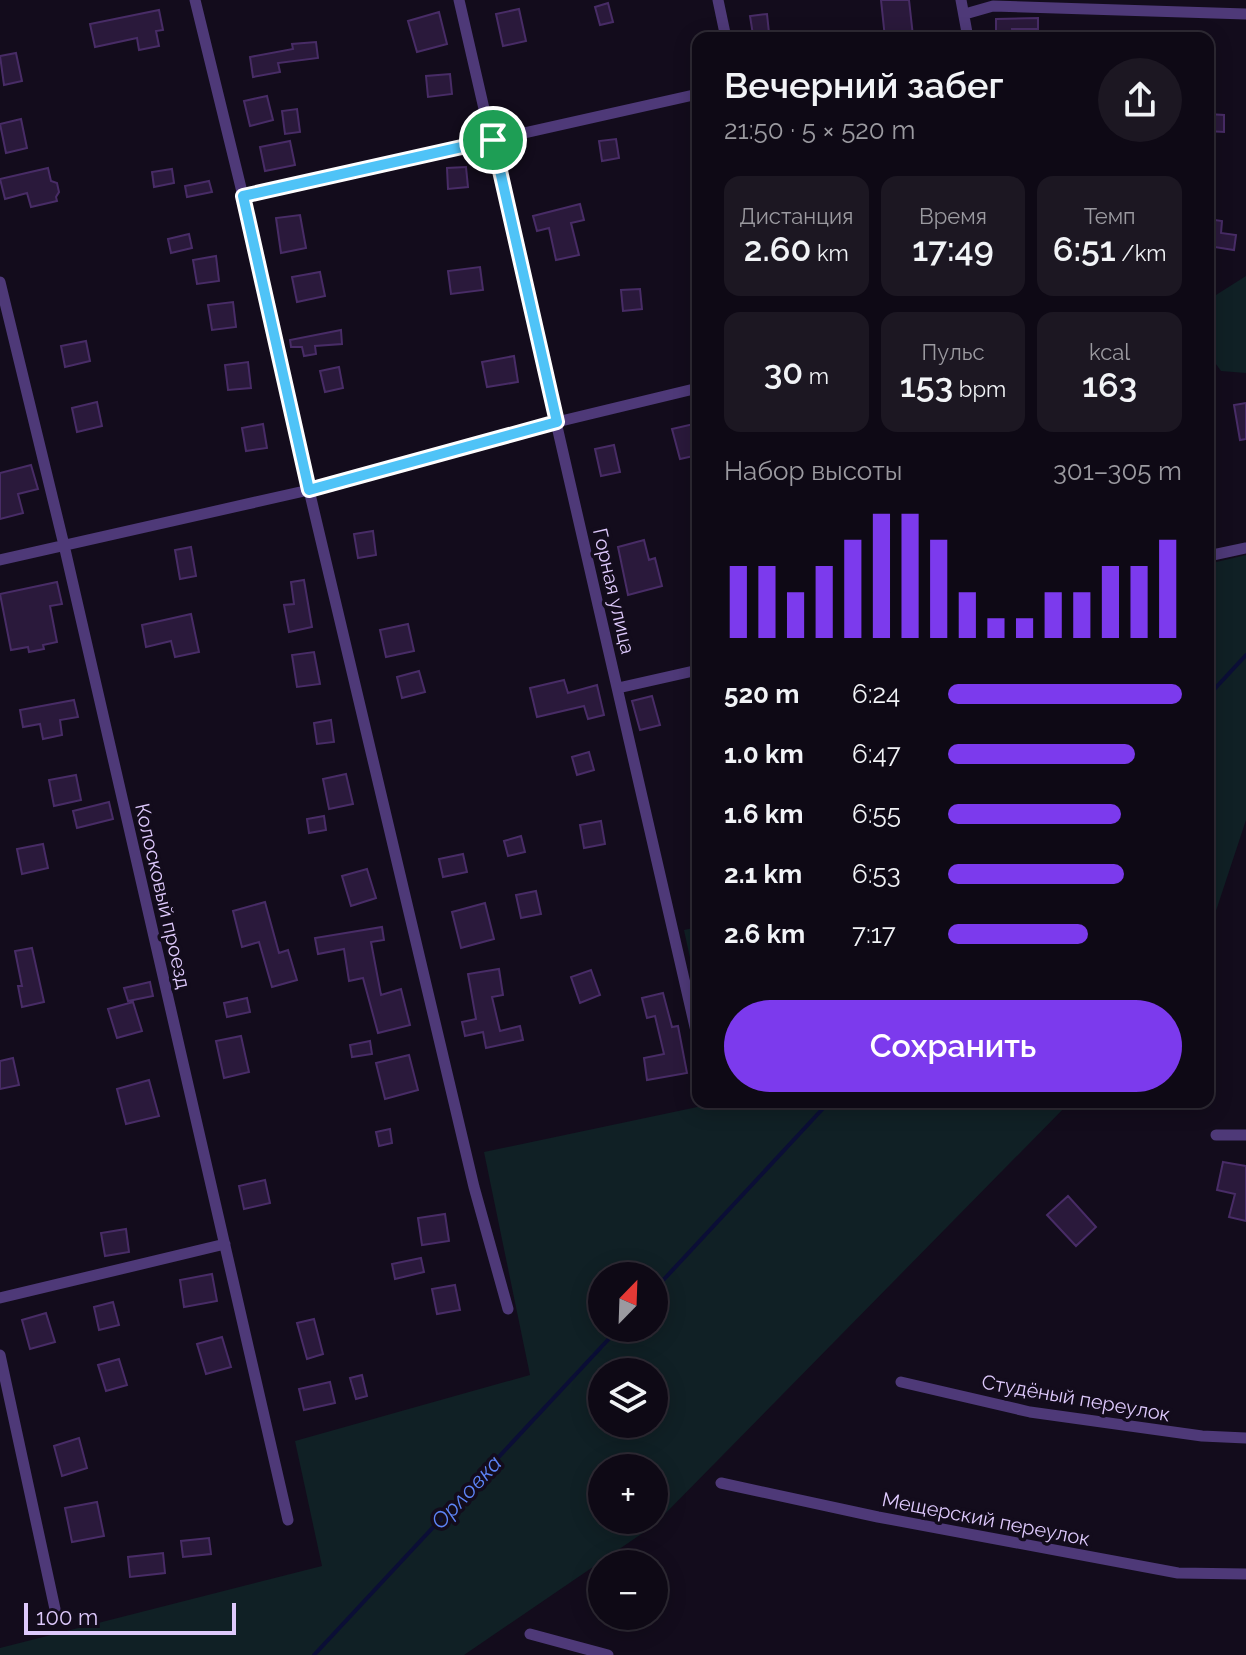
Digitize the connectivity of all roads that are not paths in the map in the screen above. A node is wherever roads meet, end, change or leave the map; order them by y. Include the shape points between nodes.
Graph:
1 (195, 0) edge
2 (459, 0) edge
3 (718, 0) edge
4 (961, 0) edge
5 (1091, 4) edge
6 (965, 14) junction
7 (1246, 14) edge
8 (725, 32) edge
9 (967, 32) edge
10 (692, 95) edge
11 (493, 140) junction
12 (243, 196) junction
13 (0, 282) edge
14 (692, 389) edge
15 (557, 422) junction
16 (309, 490) junction
17 (64, 545) junction
18 (1246, 548) edge
19 (1214, 555) edge
20 (0, 560) edge
21 (692, 671) edge
22 (618, 688) junction
23 (692, 1014) edge
24 (1216, 1135) dead end
25 (1246, 1135) edge
26 (225, 1244) junction
27 (0, 1298) edge
28 (508, 1309) dead end
29 (0, 1355) edge
30 (901, 1382) dead end
31 (1246, 1438) edge
32 (721, 1483) dead end
33 (288, 1520) dead end
34 (1246, 1574) edge
35 (55, 1609) dead end
36 (530, 1634) dead end
37 (608, 1655) edge

1 - 12 street
2 - 11 street, Горная улица
3 - 8 street
4 - 6 street
5 - 6 street via 993,6
5 - 7 street
6 - 9 street
10 - 11 street
11 - 12 street
11 - 15 street, Горная улица
12 - 16 street
13 - 17 street, Колосковый проезд
14 - 15 street
15 - 16 street
15 - 22 street, Горная улица
16 - 17 street
16 - 28 street via 474,1187
17 - 20 street
17 - 26 street, Колосковый проезд
18 - 19 street
21 - 22 street
22 - 23 street
24 - 25 street
26 - 27 street
26 - 33 street, Колосковый проезд
29 - 35 street
30 - 31 street, Студёный переулок via 1030,1412
32 - 34 street, Мещерский переулок via 1178,1573
36 - 37 street

